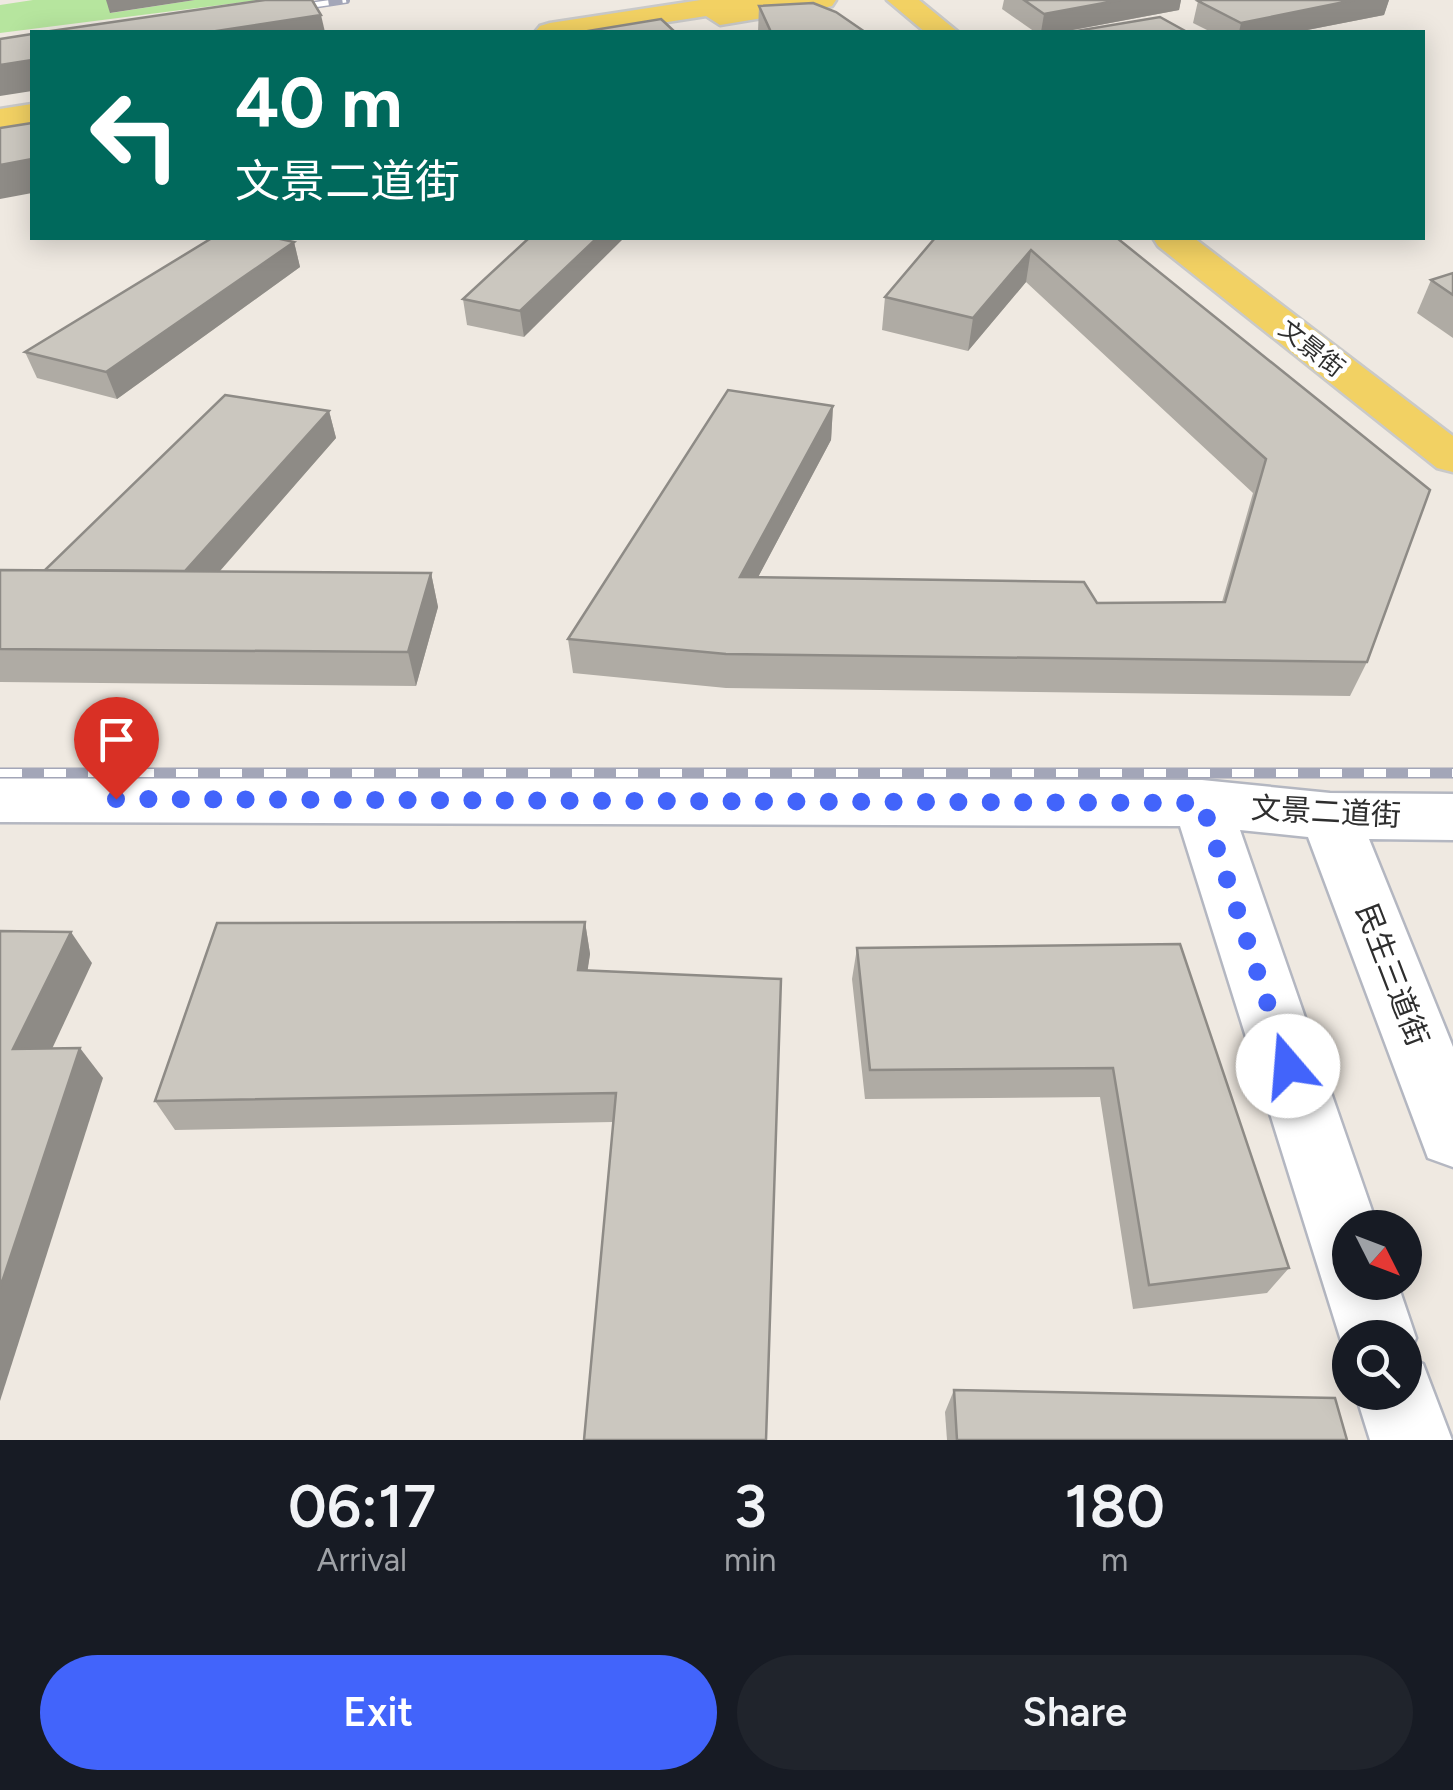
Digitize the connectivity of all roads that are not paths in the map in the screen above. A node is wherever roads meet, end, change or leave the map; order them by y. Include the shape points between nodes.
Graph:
1 (756, 0) edge
2 (822, 0) edge
3 (867, 0) edge
4 (901, 0) edge
5 (563, 30) edge
6 (632, 30) edge
7 (906, 30) edge
8 (940, 30) edge
9 (30, 114) edge
10 (0, 119) edge
11 (30, 128) edge
12 (0, 133) edge
13 (1174, 240) edge
14 (1210, 240) edge
15 (1453, 425) edge
16 (1453, 458) edge
17 (0, 798) edge
18 (1202, 803) junction
19 (1330, 816) junction
20 (1453, 817) edge
21 (1453, 1134) edge
22 (1335, 1210) edge
23 (1401, 1410) edge
24 (1411, 1440) edge

1 - 5 main road
2 - 6 main road
3 - 7 main road
4 - 8 main road
9 - 10 main road
11 - 12 main road
13 - 16 main road, 文景街
14 - 15 main road, 文景街
17 - 18 street, 文景二道街
18 - 19 street, 文景二道街
18 - 22 street
19 - 20 street, 文景二道街
19 - 21 street, 民生三道街
23 - 24 street

